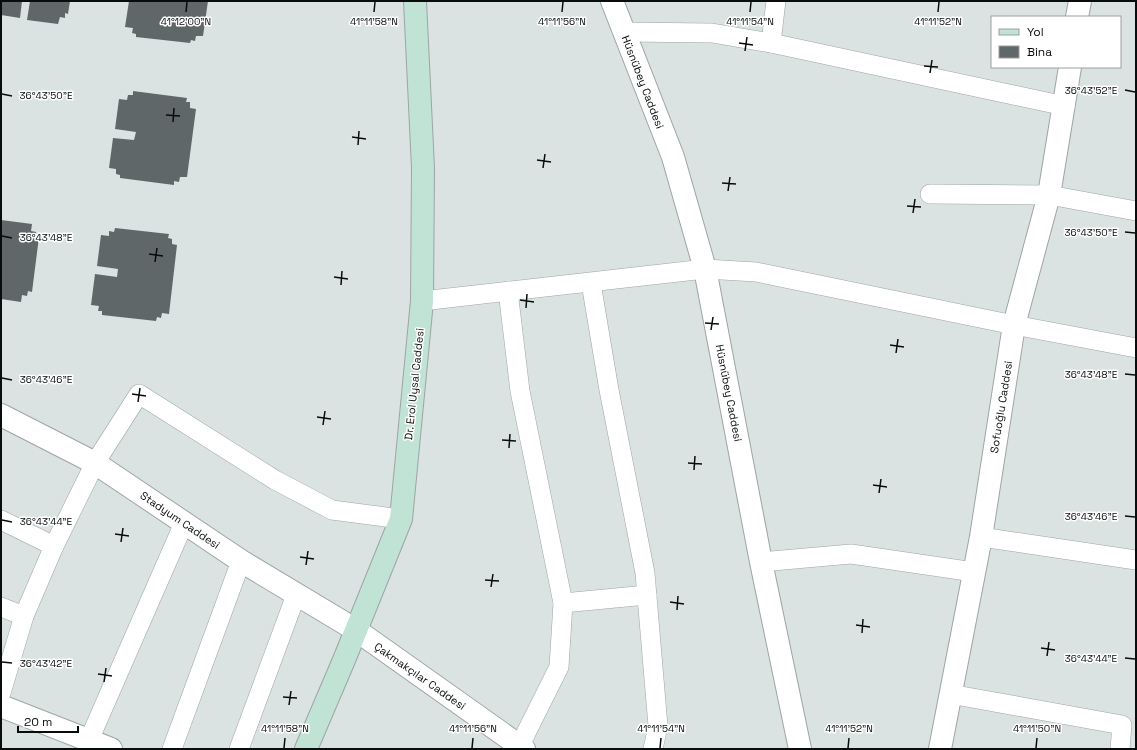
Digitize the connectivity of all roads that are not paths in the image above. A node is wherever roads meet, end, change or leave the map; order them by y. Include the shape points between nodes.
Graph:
1 (415, 1) edge
2 (612, 1) edge
3 (776, 1) edge
4 (1080, 1) edge
5 (1078, 16) edge
6 (624, 32) junction
7 (771, 43) junction
8 (1070, 68) edge
9 (1065, 106) junction
10 (930, 194) dead end
11 (1050, 195) junction
12 (1136, 211) edge
13 (705, 269) junction
14 (591, 283) junction
15 (508, 291) junction
16 (422, 301) junction
17 (1014, 325) junction
18 (1136, 348) edge
19 (1, 416) edge
20 (95, 463) junction
21 (401, 519) junction
22 (1, 520) edge
23 (184, 523) junction
24 (981, 537) junction
25 (54, 546) junction
26 (1136, 560) edge
27 (241, 561) junction
28 (761, 562) junction
29 (974, 572) junction
30 (296, 595) junction
31 (647, 595) junction
32 (562, 603) junction
33 (1, 607) edge
34 (24, 616) junction
35 (356, 630) junction
36 (1, 693) edge
37 (950, 694) junction
38 (1, 706) edge
39 (89, 740) junction
40 (520, 748) edge
41 (112, 749) edge
42 (172, 749) edge
43 (238, 749) edge
44 (306, 749) edge
45 (653, 749) edge
46 (800, 749) edge
47 (940, 749) edge
48 (1120, 749) edge

1 - 16 main road, Dr. Erol Uysal Caddesi via 423,168
2 - 6 street, Hüsnübey Caddesi
3 - 7 street
4 - 5 street
6 - 7 street via 712,33
6 - 13 street, Hüsnübey Caddesi via 673,157
7 - 9 street
8 - 9 street, Sofuoğlu Caddesi
9 - 11 street, Sofuoğlu Caddesi
10 - 11 street
11 - 12 street
11 - 17 street, Sofuoğlu Caddesi
13 - 14 street
13 - 17 street via 756,272
13 - 28 street, Hüsnübey Caddesi
14 - 15 street
14 - 31 street
15 - 16 street
15 - 32 street via 520,391
16 - 21 main road, Dr. Erol Uysal Caddesi
17 - 18 street
17 - 24 street, Sofuoğlu Caddesi
19 - 20 street, Stadyum Caddesi
20 - 21 street via 139,394 275,480 332,510
20 - 23 street, Stadyum Caddesi
20 - 25 street
21 - 35 main road, Dr. Erol Uysal Caddesi
22 - 25 street
23 - 27 street, Stadyum Caddesi
23 - 39 street
24 - 26 street
24 - 29 street, Sofuoğlu Caddesi
25 - 34 street
27 - 30 street, Stadyum Caddesi
27 - 42 street
28 - 29 street via 851,554
28 - 46 street, Hüsnübey Caddesi
29 - 37 street, Sofuoğlu Caddesi
30 - 35 street, Stadyum Caddesi
30 - 43 street
31 - 32 street
31 - 45 street via 658,726
32 - 40 street via 559,667
33 - 34 street
34 - 36 street
35 - 40 street, Çakmakçılar Caddesi
35 - 44 main road, Dr. Erol Uysal Caddesi
37 - 47 street, Sofuoğlu Caddesi
37 - 48 street via 1122,725
38 - 39 street
39 - 41 street

